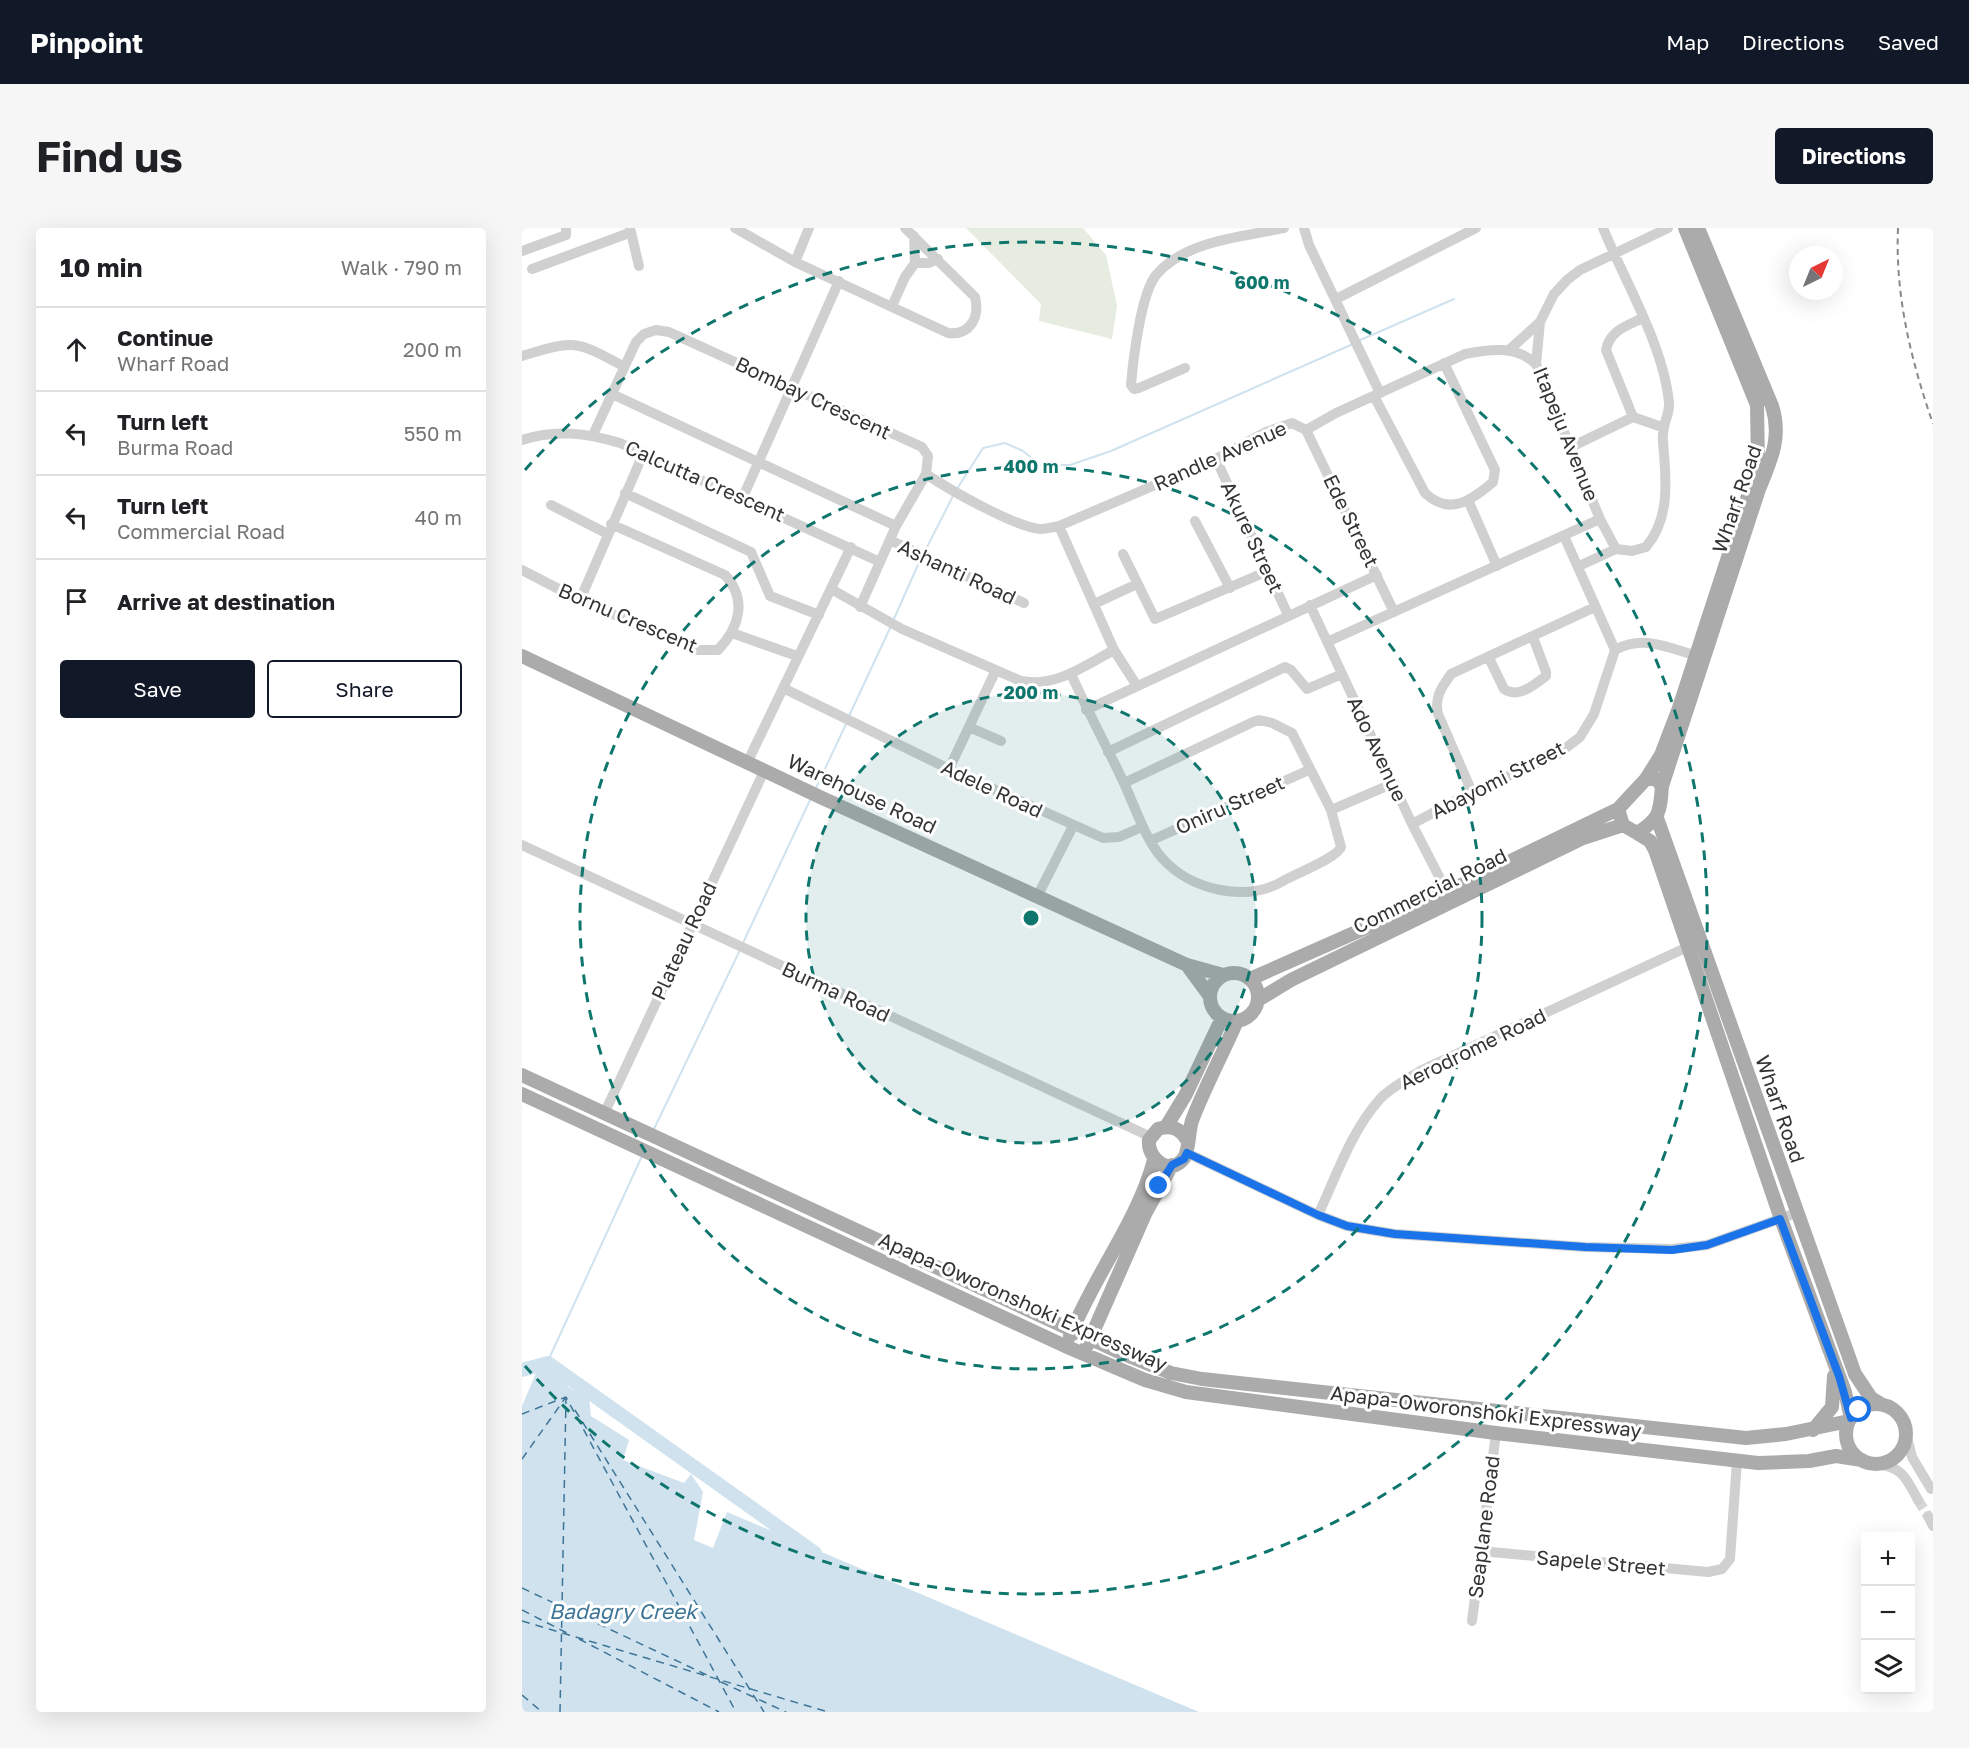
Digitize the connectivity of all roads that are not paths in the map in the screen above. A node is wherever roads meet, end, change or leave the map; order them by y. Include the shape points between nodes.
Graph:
1 (566, 228) edge
2 (735, 228) edge
3 (809, 228) edge
4 (905, 228) edge
5 (1284, 228) edge
6 (1304, 228) edge
7 (1476, 228) edge
8 (1603, 228) edge
9 (1668, 228) edge
10 (1685, 228) edge
11 (1698, 228) edge
12 (629, 230) edge
13 (914, 236) junction
14 (522, 251) edge
15 (1614, 255) junction
16 (938, 259) junction
17 (795, 261) junction
18 (915, 263) junction
19 (639, 266) dead end
20 (532, 269) dead end
21 (839, 281) junction
22 (1336, 299) junction
23 (892, 306) junction
24 (1643, 318) junction
25 (1540, 322) junction
26 (1509, 350) junction
27 (522, 356) edge
28 (1444, 363) junction
29 (1536, 364) junction
30 (623, 366) junction
31 (1185, 368) dead end
32 (791, 387) junction
33 (612, 394) junction
34 (1377, 394) junction
35 (1633, 417) junction
36 (1662, 427) junction
37 (1306, 430) junction
38 (594, 435) junction
39 (522, 440) edge
40 (1569, 448) junction
41 (644, 452) junction
42 (1216, 459) junction
43 (759, 461) junction
44 (926, 474) junction
45 (625, 493) junction
46 (743, 497) junction
47 (1468, 500) junction
48 (551, 505) dead end
49 (1600, 519) junction
50 (1195, 520) dead end
51 (896, 526) junction
52 (1059, 526) junction
53 (609, 529) junction
54 (1564, 536) junction
55 (890, 540) junction
56 (851, 547) junction
57 (1616, 549) junction
58 (1123, 554) dead end
59 (880, 562) junction
60 (1497, 566) junction
61 (1579, 566) junction
62 (522, 570) edge
63 (1268, 571) junction
64 (1377, 574) junction
65 (1137, 584) junction
66 (1230, 588) junction
67 (831, 589) junction
68 (580, 600) junction
69 (1024, 603) dead end
70 (1094, 604) junction
71 (1310, 605) junction
72 (860, 607) junction
73 (1596, 607) junction
74 (1394, 612) junction
75 (819, 615) junction
76 (1288, 615) junction
77 (732, 633) junction
78 (1533, 638) junction
79 (1327, 642) junction
80 (1114, 650) junction
81 (1615, 650) junction
82 (1694, 654) junction
83 (522, 656) edge
84 (797, 656) junction
85 (1489, 658) junction
86 (995, 672) junction
87 (1071, 674) junction
88 (1342, 674) junction
89 (1137, 686) junction
90 (783, 688) junction
91 (1086, 710) junction
92 (969, 727) junction
93 (1001, 741) dead end
94 (1108, 752) junction
95 (748, 761) junction
96 (765, 769) junction
97 (949, 769) junction
98 (1309, 770) junction
99 (1646, 779) junction
100 (1124, 783) junction
101 (1394, 783) junction
102 (1662, 786) junction
103 (1472, 792) junction
104 (1618, 809) junction
105 (1330, 810) junction
106 (1657, 818) junction
107 (1412, 824) junction
108 (1623, 825) junction
109 (1073, 826) junction
110 (1142, 827) junction
111 (1637, 833) junction
112 (1152, 840) junction
113 (522, 844) edge
114 (1447, 891) junction
115 (1037, 897) junction
116 (692, 922) junction
117 (1695, 943) junction
118 (1187, 965) junction
119 (1223, 975) junction
120 (1250, 979) junction
121 (1209, 995) junction
122 (1258, 1000) junction
123 (1222, 1018) junction
124 (1237, 1021) junction
125 (522, 1076) edge
126 (522, 1094) edge
127 (604, 1114) junction
128 (1166, 1127) junction
129 (1151, 1137) junction
130 (1187, 1147) junction
131 (1154, 1160) junction
132 (1172, 1165) junction
133 (1796, 1213) junction
134 (1318, 1215) junction
135 (1780, 1219) junction
136 (1072, 1330) junction
137 (1090, 1339) junction
138 (1065, 1346) junction
139 (1083, 1354) junction
140 (1835, 1365) junction
141 (1881, 1404) junction
142 (1850, 1420) junction
143 (1813, 1430) junction
144 (1496, 1433) junction
145 (1906, 1433) junction
146 (1862, 1460) junction
147 (1737, 1461) junction
148 (1876, 1464) junction
149 (1931, 1489) dead end
150 (1918, 1500) tunnel mouth
151 (1481, 1551) junction
152 (1472, 1621) dead end

1 - 14 street via 566,235
2 - 17 street
3 - 17 street
4 - 13 street
5 - 31 street via 1203,246 1156,275 1134,348 1131,385 1139,388
6 - 22 street
7 - 22 street
8 - 15 street
9 - 15 street, Itapeju Avenue
10 - 82 main road, Wharf Road via 1758,414 1758,465
11 - 102 main road, Wharf Road via 1772,406 1778,432
12 - 19 street
12 - 20 street
13 - 16 street
13 - 18 street
15 - 24 street
15 - 25 street, Itapeju Avenue via 1567,280 1554,294
16 - 18 street
16 - 23 street via 975,297 976,318 968,329 959,334 948,333
17 - 21 street
18 - 23 street
21 - 23 street
21 - 32 street
22 - 34 street
24 - 35 street via 1612,335 1606,350
24 - 36 street via 1668,397
25 - 26 street
25 - 29 street, Itapeju Avenue
26 - 28 street, Randle Avenue via 1465,354
26 - 29 street
27 - 30 street via 577,344
28 - 34 street, Randle Avenue
28 - 47 street via 1495,470 1493,482
29 - 40 street, Itapeju Avenue
30 - 32 street, Bombay Crescent via 636,342 656,330 669,332
30 - 33 street, Bombay Crescent
32 - 43 street
32 - 44 street, Bombay Crescent via 922,447 928,456
33 - 38 street, Bombay Crescent
33 - 43 street
34 - 37 street, Randle Avenue
34 - 47 street via 1425,494 1437,504 1454,505
35 - 36 street
35 - 40 street
36 - 57 street via 1667,490 1652,541 1632,551
37 - 42 street, Randle Avenue via 1292,423
37 - 64 street, Ede Street
38 - 39 street, Calcutta Crescent via 561,432
38 - 41 street, Calcutta Crescent
40 - 49 street, Itapeju Avenue
41 - 45 street
41 - 46 street, Calcutta Crescent
42 - 52 street, Randle Avenue
42 - 63 street, Akure Street
43 - 46 street
43 - 51 street
44 - 51 street
44 - 52 street, Randle Avenue via 957,494 1024,525 1040,529
45 - 53 street
45 - 75 street via 751,552 770,596
46 - 56 street, Calcutta Crescent
47 - 60 street
48 - 53 street
49 - 54 street, Itapeju Avenue
49 - 57 street
50 - 66 street
51 - 55 street
52 - 70 street
53 - 68 street
53 - 77 street via 725,575 740,604
54 - 60 street, Itapeju Avenue
54 - 61 street
55 - 59 street
55 - 69 street, Ashanti Road
56 - 59 street, Calcutta Crescent
56 - 67 street
57 - 61 street
58 - 65 street
59 - 72 street
60 - 74 street, Itapeju Avenue
61 - 73 street
62 - 68 street, Bornu Crescent
63 - 66 street
63 - 76 street, Akure Street
64 - 71 street
64 - 74 street, Ede Street
65 - 66 street via 1155,619
65 - 70 street
67 - 72 street
67 - 75 street
68 - 77 street, Bornu Crescent via 696,650 718,650
70 - 80 street
71 - 76 street
71 - 79 street, Ado Avenue
72 - 86 street
73 - 78 street
73 - 81 street
74 - 79 street, Itapeju Avenue
75 - 84 street
76 - 89 street
77 - 84 street
78 - 85 street
78 - 85 street via 1546,676 1531,687 1515,694 1508,692
79 - 88 street, Ado Avenue
80 - 87 street
80 - 89 street
81 - 82 street via 1629,642 1647,642
81 - 103 street, Abayomi Street via 1594,714 1580,737 1558,754
82 - 99 main road, Wharf Road via 1679,708 1661,754
83 - 95 main road, Warehouse Road
84 - 90 street
85 - 103 street via 1451,674 1436,704
86 - 87 street via 1032,683
86 - 92 street
87 - 91 street
88 - 94 street via 1306,689 1285,667
88 - 101 street, Ado Avenue
89 - 91 street
90 - 95 street
90 - 97 street, Adele Road
91 - 94 street
92 - 93 street
92 - 97 street
94 - 100 street
95 - 96 main road, Warehouse Road
96 - 115 main road, Warehouse Road
96 - 116 street, Plateau Road
97 - 109 street, Adele Road
98 - 100 street via 1292,733 1259,720
98 - 105 street
98 - 112 street, Oniru Street
99 - 102 main road via 1656,780
99 - 104 main road, Wharf Road
100 - 110 street
101 - 105 street
101 - 107 street, Ado Avenue
102 - 106 main road, Wharf Road
103 - 107 street, Abayomi Street
104 - 108 main road
104 - 114 main road, Commercial Road
105 - 112 street via 1340,841 1339,852 1273,887 1248,893 1219,890 1174,870 1160,856
106 - 111 main road
106 - 117 main road, Wharf Road
107 - 114 street, Ado Avenue
108 - 111 main road, Wharf Road
108 - 122 main road, Commercial Road via 1573,843 1291,980
109 - 110 street, Adele Road via 1112,839
109 - 115 street
110 - 112 street
111 - 117 main road, Wharf Road via 1650,841 1655,850
113 - 116 street, Burma Road
114 - 120 main road, Commercial Road
115 - 118 main road, Warehouse Road
116 - 127 street, Plateau Road
116 - 129 street, Burma Road via 740,948
117 - 133 main road, Wharf Road
117 - 134 street, Aerodrome Road via 1399,1084 1381,1097 1364,1120
117 - 135 main road, Wharf Road
118 - 119 main road, Warehouse Road
118 - 121 main road, Warehouse Road
119 - 120 main road via 1236,973
119 - 121 main road
120 - 122 main road
121 - 123 main road
122 - 124 main road via 1251,1014
123 - 124 main road
123 - 128 main road
124 - 130 main road via 1192,1119
125 - 127 main road, Apapa-Oworonshoki Expressway
126 - 138 main road, Apapa-Oworonshoki Expressway
127 - 136 main road, Apapa-Oworonshoki Expressway
128 - 129 main road
128 - 130 main road via 1179,1130
129 - 131 main road via 1149,1147
130 - 132 main road via 1184,1159
130 - 134 street
131 - 132 main road
131 - 136 main road via 1127,1226
132 - 137 main road via 1146,1212
133 - 135 street
133 - 141 main road, Wharf Road via 1855,1374 1871,1398
134 - 135 street via 1347,1226 1395,1234 1672,1250 1707,1245
135 - 140 main road, Wharf Road
136 - 137 main road, Apapa-Oworonshoki Expressway
136 - 138 main road
137 - 139 main road
137 - 143 main road, Apapa-Oworonshoki Expressway via 1171,1373 1202,1379 1746,1438
138 - 139 main road, Apapa-Oworonshoki Expressway
139 - 144 main road, Apapa-Oworonshoki Expressway via 1186,1392
140 - 142 main road, Wharf Road
140 - 143 main road via 1834,1401
141 - 142 main road via 1859,1410
141 - 145 main road via 1902,1418
142 - 143 main road, Apapa-Oworonshoki Expressway
142 - 146 main road via 1847,1439
144 - 147 main road, Apapa-Oworonshoki Expressway
144 - 151 street, Seaplane Road
145 - 148 main road via 1901,1451
145 - 149 street via 1912,1457
146 - 147 main road, Apapa-Oworonshoki Expressway via 1836,1456 1809,1461
146 - 148 main road
147 - 151 street, Sapele Street via 1730,1559 1722,1569 1708,1572
148 - 150 street via 1900,1471
151 - 152 street, Seaplane Road

